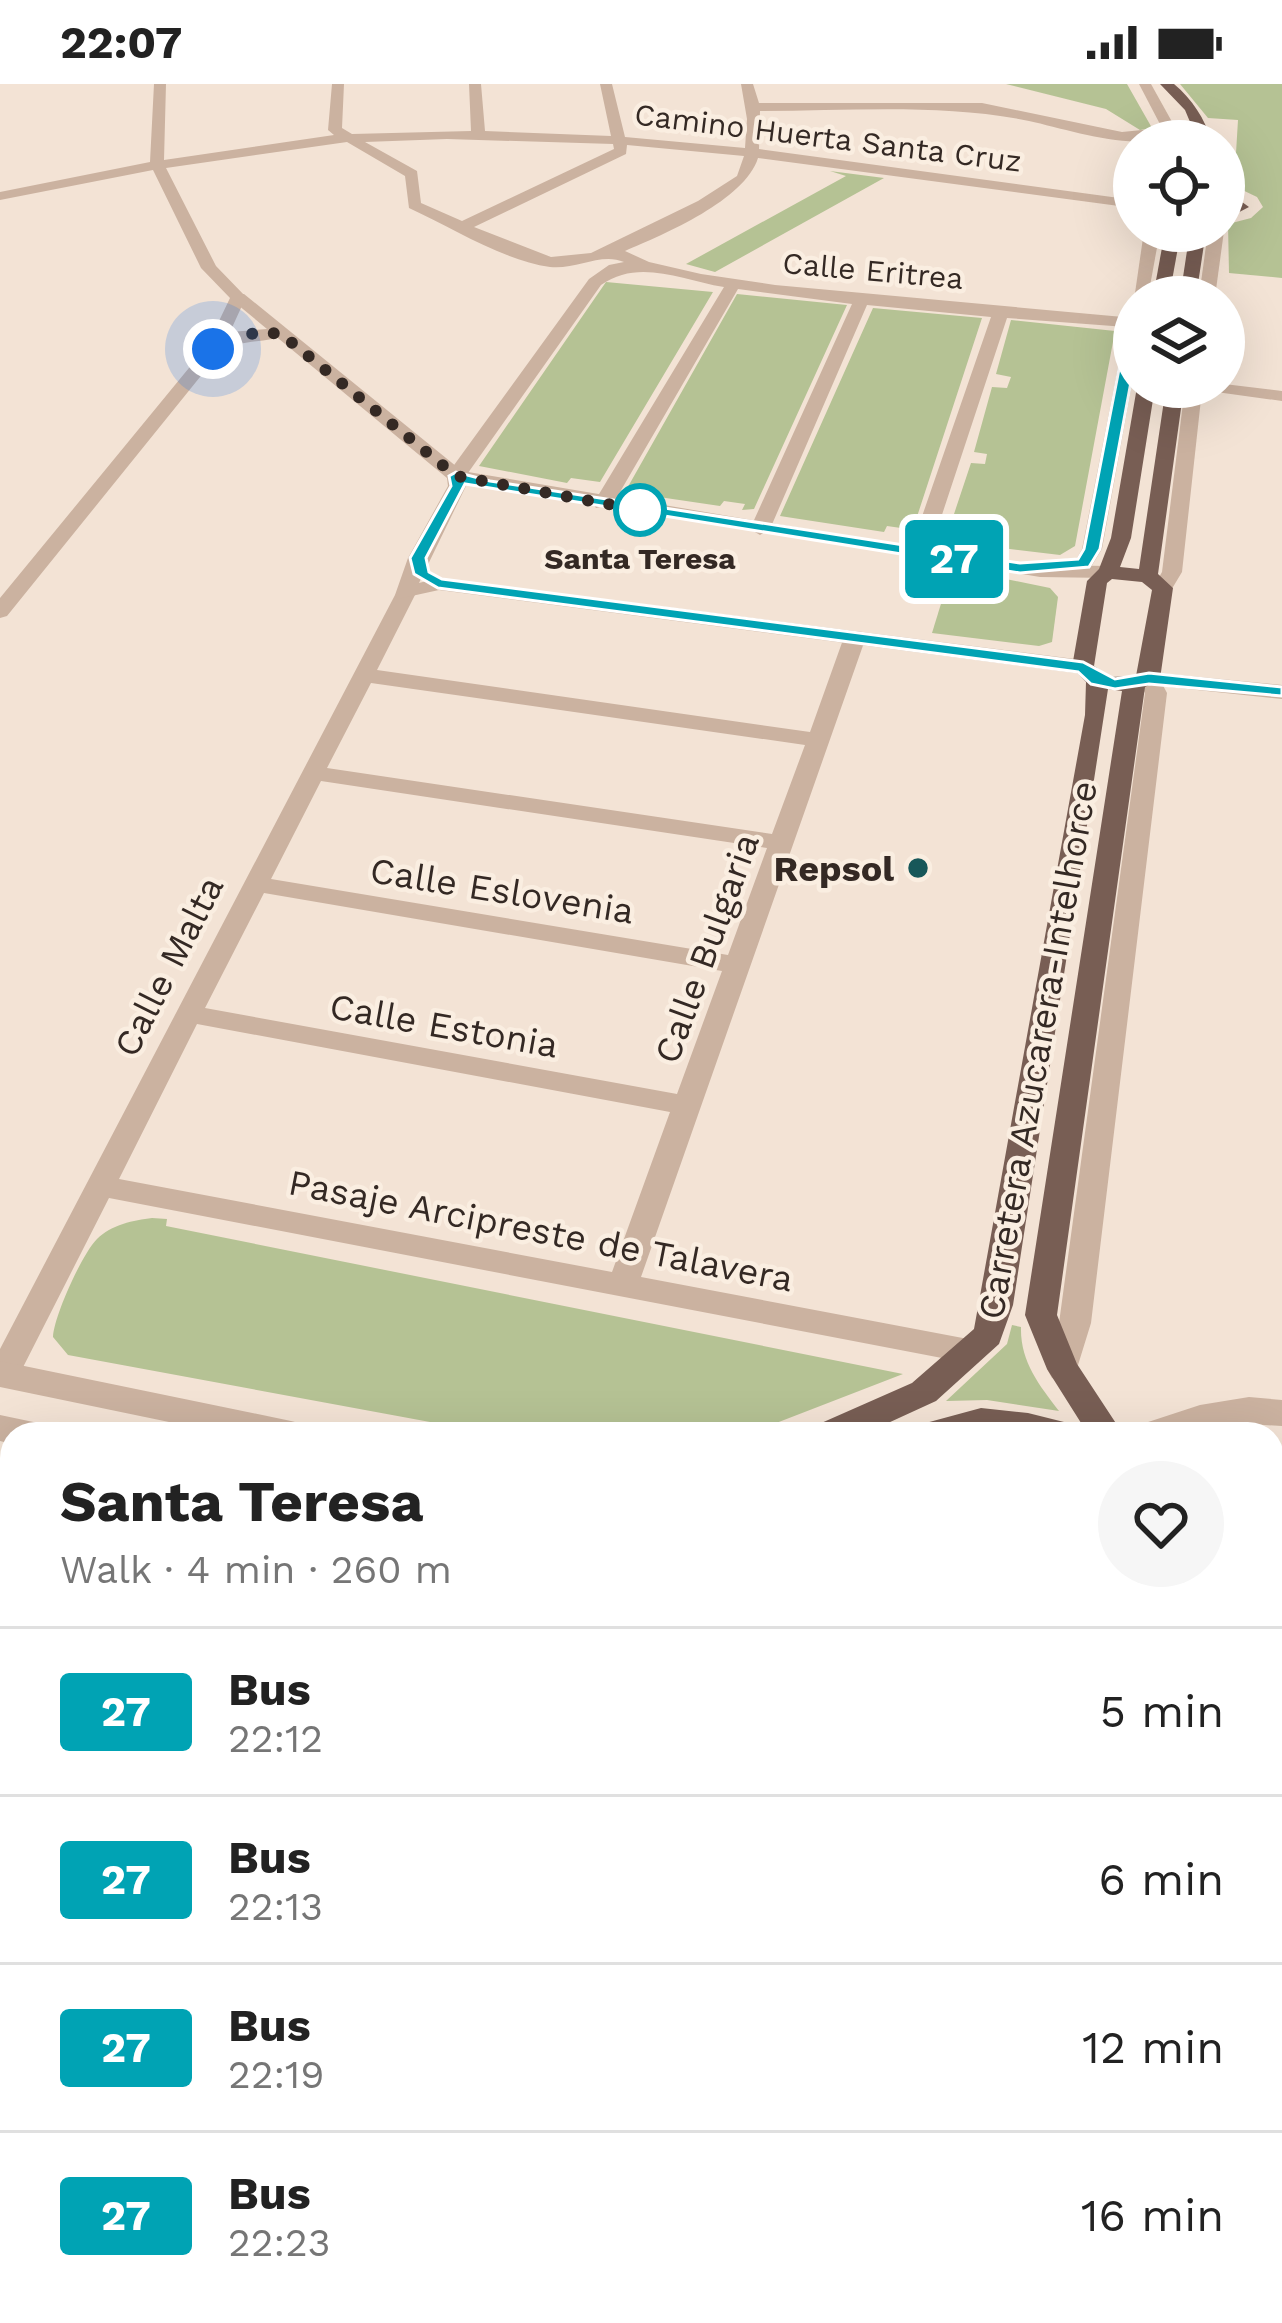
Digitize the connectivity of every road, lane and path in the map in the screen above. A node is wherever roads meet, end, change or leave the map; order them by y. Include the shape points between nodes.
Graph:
1 (160, 84) edge
2 (338, 84) edge
3 (476, 84) edge
4 (606, 84) edge
5 (747, 84) edge
6 (872, 84) edge
7 (1147, 84) edge
8 (1166, 84) edge
9 (754, 107) junction
10 (871, 107) junction
11 (1177, 120) edge
12 (1199, 120) edge
13 (1099, 130) junction
14 (1113, 133) edge
15 (478, 134) junction
16 (350, 138) junction
17 (619, 139) junction
18 (751, 153) junction
19 (157, 164) junction
20 (0, 196) edge
21 (1113, 202) edge
22 (464, 226) junction
23 (612, 251) junction
24 (551, 262) junction
25 (641, 265) junction
26 (595, 282) junction
27 (733, 284) junction
28 (238, 297) junction
29 (863, 297) junction
30 (1001, 310) junction
31 (1113, 323) edge
32 (280, 333) junction
33 (214, 347) junction
34 (1245, 391) edge
35 (1282, 396) edge
36 (1118, 408) edge
37 (1141, 408) edge
38 (1173, 408) edge
39 (1192, 408) edge
40 (456, 476) junction
41 (603, 504) junction
42 (1098, 516) junction
43 (760, 529) junction
44 (919, 554) junction
45 (418, 558) junction
46 (1112, 562) junction
47 (1020, 568) junction
48 (1156, 582) junction
49 (438, 584) junction
50 (405, 595) junction
51 (1092, 606) junction
52 (0, 612) edge
53 (854, 637) junction
54 (1090, 674) junction
55 (363, 675) junction
56 (1142, 681) junction
57 (1282, 692) edge
58 (818, 740) junction
59 (312, 773) junction
60 (782, 843) junction
61 (254, 884) junction
62 (739, 965) junction
63 (188, 1014) junction
64 (688, 1106) junction
65 (100, 1186) junction
66 (623, 1284) junction
67 (968, 1352) junction
68 (2, 1374) edge
69 (924, 1392) junction
70 (1282, 1413) edge
71 (233, 1422) edge
72 (858, 1422) edge
73 (916, 1422) edge
74 (1098, 1422) edge
75 (1188, 1422) edge

1 - 19 street
2 - 16 street via 334,130
3 - 15 street
4 - 17 street
5 - 9 street
6 - 10 street
7 - 11 main road
7 - 13 street via 1167,133
8 - 12 main road
9 - 10 street
9 - 18 street
10 - 13 street via 1012,110
13 - 14 street
15 - 16 street, Camino Huerta Santa Cruz
15 - 17 street, Camino Huerta Santa Cruz
16 - 19 street, Camino Huerta Santa Cruz
16 - 22 street via 412,174 414,205
17 - 18 street, Camino Huerta Santa Cruz
17 - 22 street via 621,151
18 - 21 street, Camino Huerta Santa Cruz
18 - 23 street via 743,178 728,189
19 - 20 street, Camino Huerta Santa Cruz
19 - 28 street via 209,268
22 - 24 street
23 - 24 street
23 - 25 street, Calle Eritrea
24 - 26 street
25 - 26 street via 615,268
25 - 27 street, Calle Eritrea
26 - 40 street, Calle Malta
27 - 29 street, Calle Eritrea
27 - 41 street
28 - 32 street
28 - 33 street
29 - 30 street, Calle Eritrea
29 - 43 street
30 - 31 street, Calle Eritrea
30 - 44 street
32 - 33 street via 239,334
32 - 40 street
33 - 52 street
34 - 35 street
36 - 42 street
37 - 46 main road
38 - 48 main road
39 - 48 street via 1172,572
40 - 41 street
40 - 45 street, Calle Malta via 458,486
41 - 43 street
42 - 46 street
42 - 47 street via 1084,563
43 - 44 street
44 - 47 street
45 - 49 street via 422,574
45 - 50 street, Calle Malta
46 - 47 street
46 - 48 main road
46 - 51 main road, Carretera Azucarera-Intelhorce
47 - 51 street
48 - 56 main road, Carretera Azucarera-Intelhorce
49 - 50 street
49 - 53 street
50 - 55 street, Calle Malta
51 - 54 main road, Carretera Azucarera-Intelhorce
53 - 54 street
53 - 58 street, Calle Bulgaria
54 - 56 main road
54 - 67 main road, Carretera Azucarera-Intelhorce via 1092,738 997,1305 988,1335
55 - 58 street
55 - 59 street, Calle Malta
56 - 57 street
56 - 74 main road, Carretera Azucarera-Intelhorce via 1041,1315
58 - 60 street, Calle Bulgaria
59 - 60 street
59 - 61 street, Calle Malta
60 - 62 street, Calle Bulgaria
61 - 62 street, Calle Eslovenia
61 - 63 street, Calle Malta
62 - 64 street, Calle Bulgaria
63 - 64 street, Calle Estonia
63 - 65 street, Calle Malta
64 - 66 street, Calle Bulgaria
65 - 66 street, Pasaje Arcipreste de Talavera
65 - 68 street, Calle Malta
66 - 67 street, Pasaje Arcipreste de Talavera
67 - 69 main road, Carretera Azucarera-Intelhorce
68 - 71 street
69 - 72 main road, Carretera Azucarera-Intelhorce
69 - 73 main road
70 - 75 street

